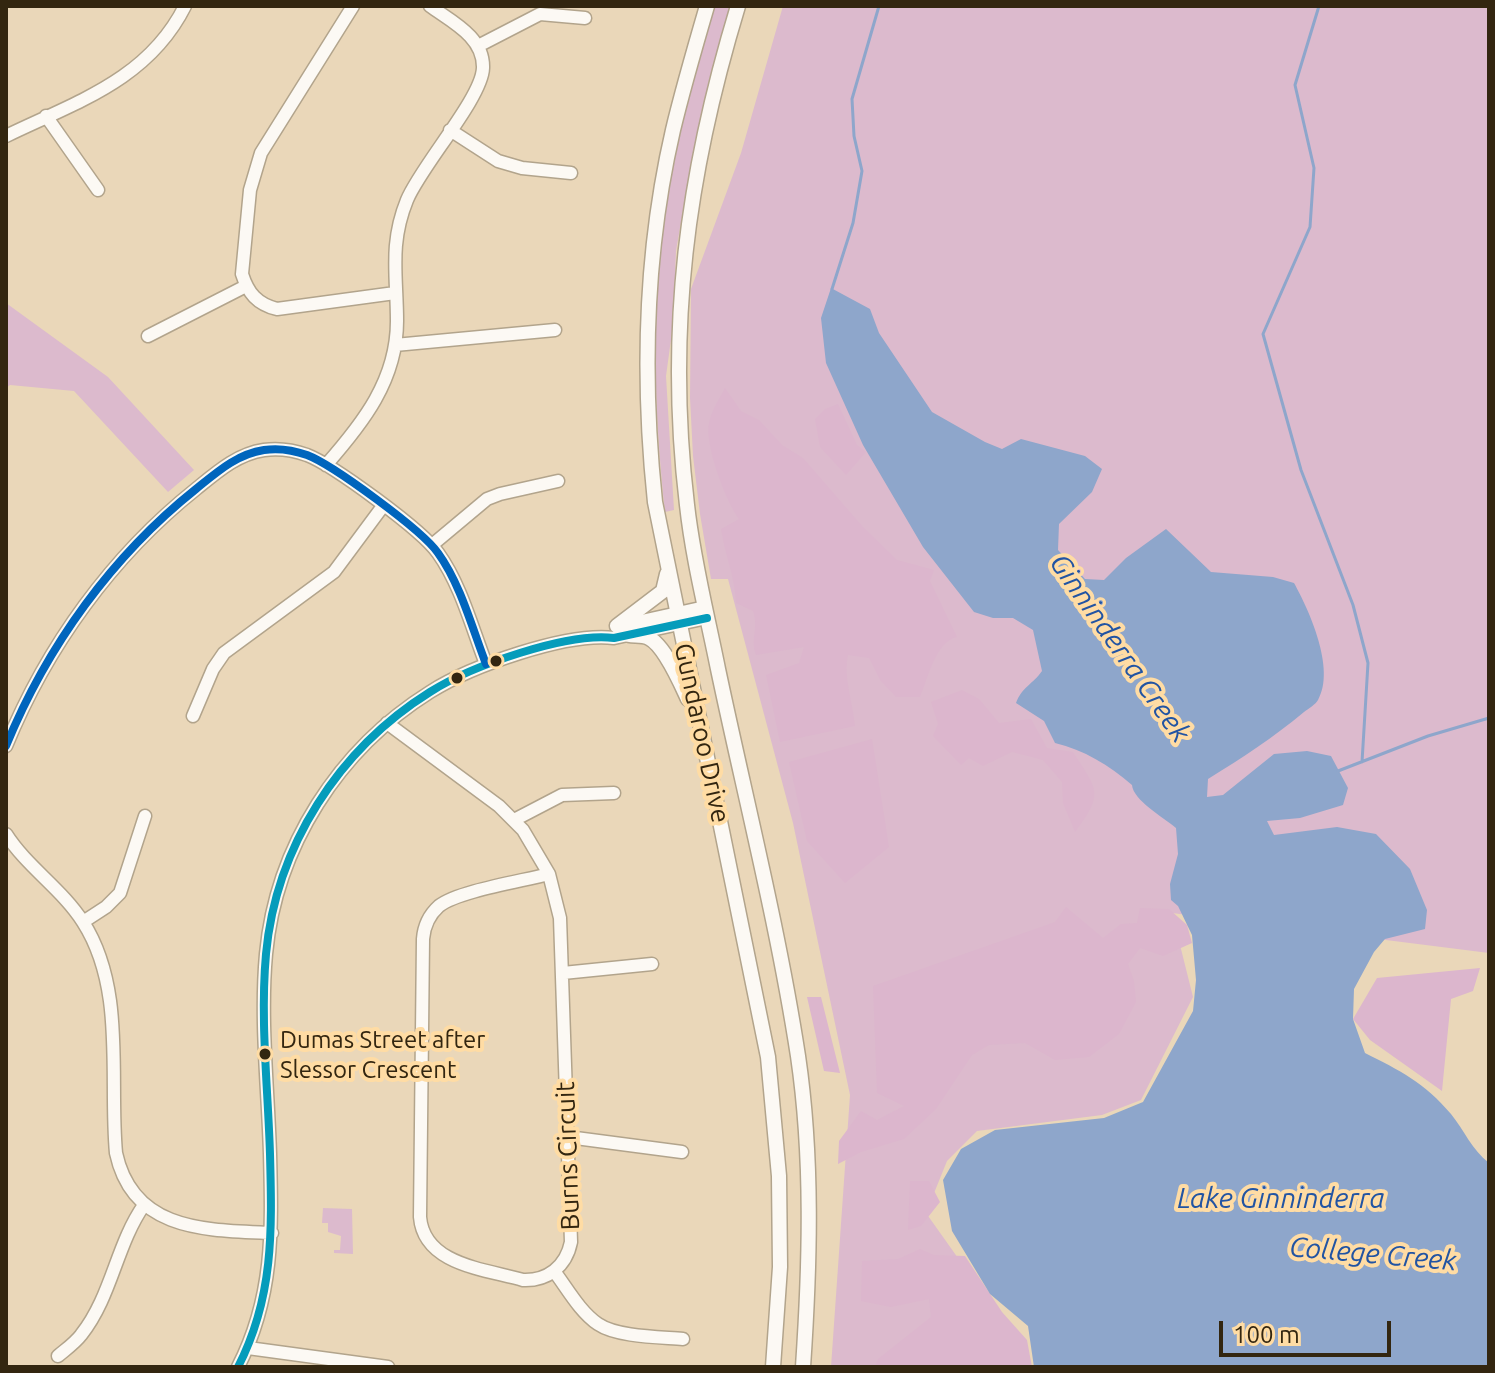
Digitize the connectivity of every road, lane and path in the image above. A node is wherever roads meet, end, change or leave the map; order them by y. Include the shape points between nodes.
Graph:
1 (185, 6) edge
2 (353, 6) edge
3 (430, 6) edge
4 (707, 6) edge
5 (738, 6) edge
6 (585, 18) dead end
7 (478, 46) junction
8 (46, 116) junction
9 (450, 130) junction
10 (6, 136) edge
11 (571, 173) dead end
12 (98, 190) dead end
13 (246, 286) junction
14 (395, 293) junction
15 (555, 330) dead end
16 (148, 336) dead end
17 (395, 345) junction
18 (326, 465) junction
19 (558, 481) dead end
20 (383, 506) junction
21 (432, 545) junction
22 (668, 567) junction
23 (706, 613) junction
24 (678, 619) junction
25 (623, 631) junction
26 (486, 664) junction
27 (193, 716) dead end
28 (387, 723) junction
29 (699, 725) junction
30 (6, 746) edge
31 (614, 793) dead end
32 (145, 816) dead end
33 (514, 820) junction
34 (8, 840) edge
35 (549, 874) junction
36 (83, 922) junction
37 (652, 964) dead end
38 (563, 973) junction
39 (568, 1137) junction
40 (682, 1152) dead end
41 (144, 1205) junction
42 (272, 1233) junction
43 (554, 1271) junction
44 (683, 1339) dead end
45 (248, 1348) junction
46 (58, 1356) dead end
47 (238, 1367) edge
48 (388, 1367) edge
49 (773, 1367) edge
50 (803, 1367) edge

1 - 8 street via 139,66
2 - 13 street via 257,165 241,261
3 - 7 street
4 - 22 main road, Gundaroo Drive via 673,132 650,286 649,442
5 - 23 main road, Gundaroo Drive via 697,166 679,301 681,441
6 - 7 street via 540,14
7 - 9 street via 483,71 479,84
8 - 10 street
8 - 12 street
9 - 11 street via 498,161
9 - 14 street via 403,210 394,251
13 - 14 street via 264,305 284,309
13 - 16 street
14 - 17 street
15 - 17 street
17 - 18 street via 372,409
18 - 20 street
18 - 30 street via 297,452 255,452 226,466 172,509 120,562 74,621 35,684
19 - 21 street via 487,499
20 - 21 street
20 - 27 street via 334,572 224,653
21 - 26 street via 450,573
22 - 24 main road, Gundaroo Drive
22 - 25 main road via 663,591
23 - 24 street
23 - 50 main road, Gundaroo Drive via 798,1057 809,1248
24 - 25 street
24 - 29 main road, Gundaroo Drive
25 - 26 street via 614,638 599,636
25 - 29 main road via 649,638 658,647
26 - 28 street via 434,690
28 - 33 street, Burns Circuit
28 - 42 street via 343,767 310,816 277,896 266,957
29 - 49 main road, Gundaroo Drive via 768,1057 779,1176
31 - 33 street via 562,795
32 - 36 street via 120,893
33 - 35 street, Burns Circuit
34 - 36 street
35 - 38 street, Burns Circuit via 560,918
35 - 43 street via 448,901 425,926 420,1217 428,1243 451,1259 523,1280
36 - 41 street via 103,964 109,994 116,1153 126,1181
37 - 38 street
38 - 39 street, Burns Circuit
39 - 40 street
39 - 43 street, Burns Circuit via 571,1242
41 - 42 street via 179,1223
41 - 46 street via 124,1240 100,1304 81,1336
42 - 45 street via 265,1292
43 - 44 street via 599,1325
45 - 47 street
45 - 48 street

